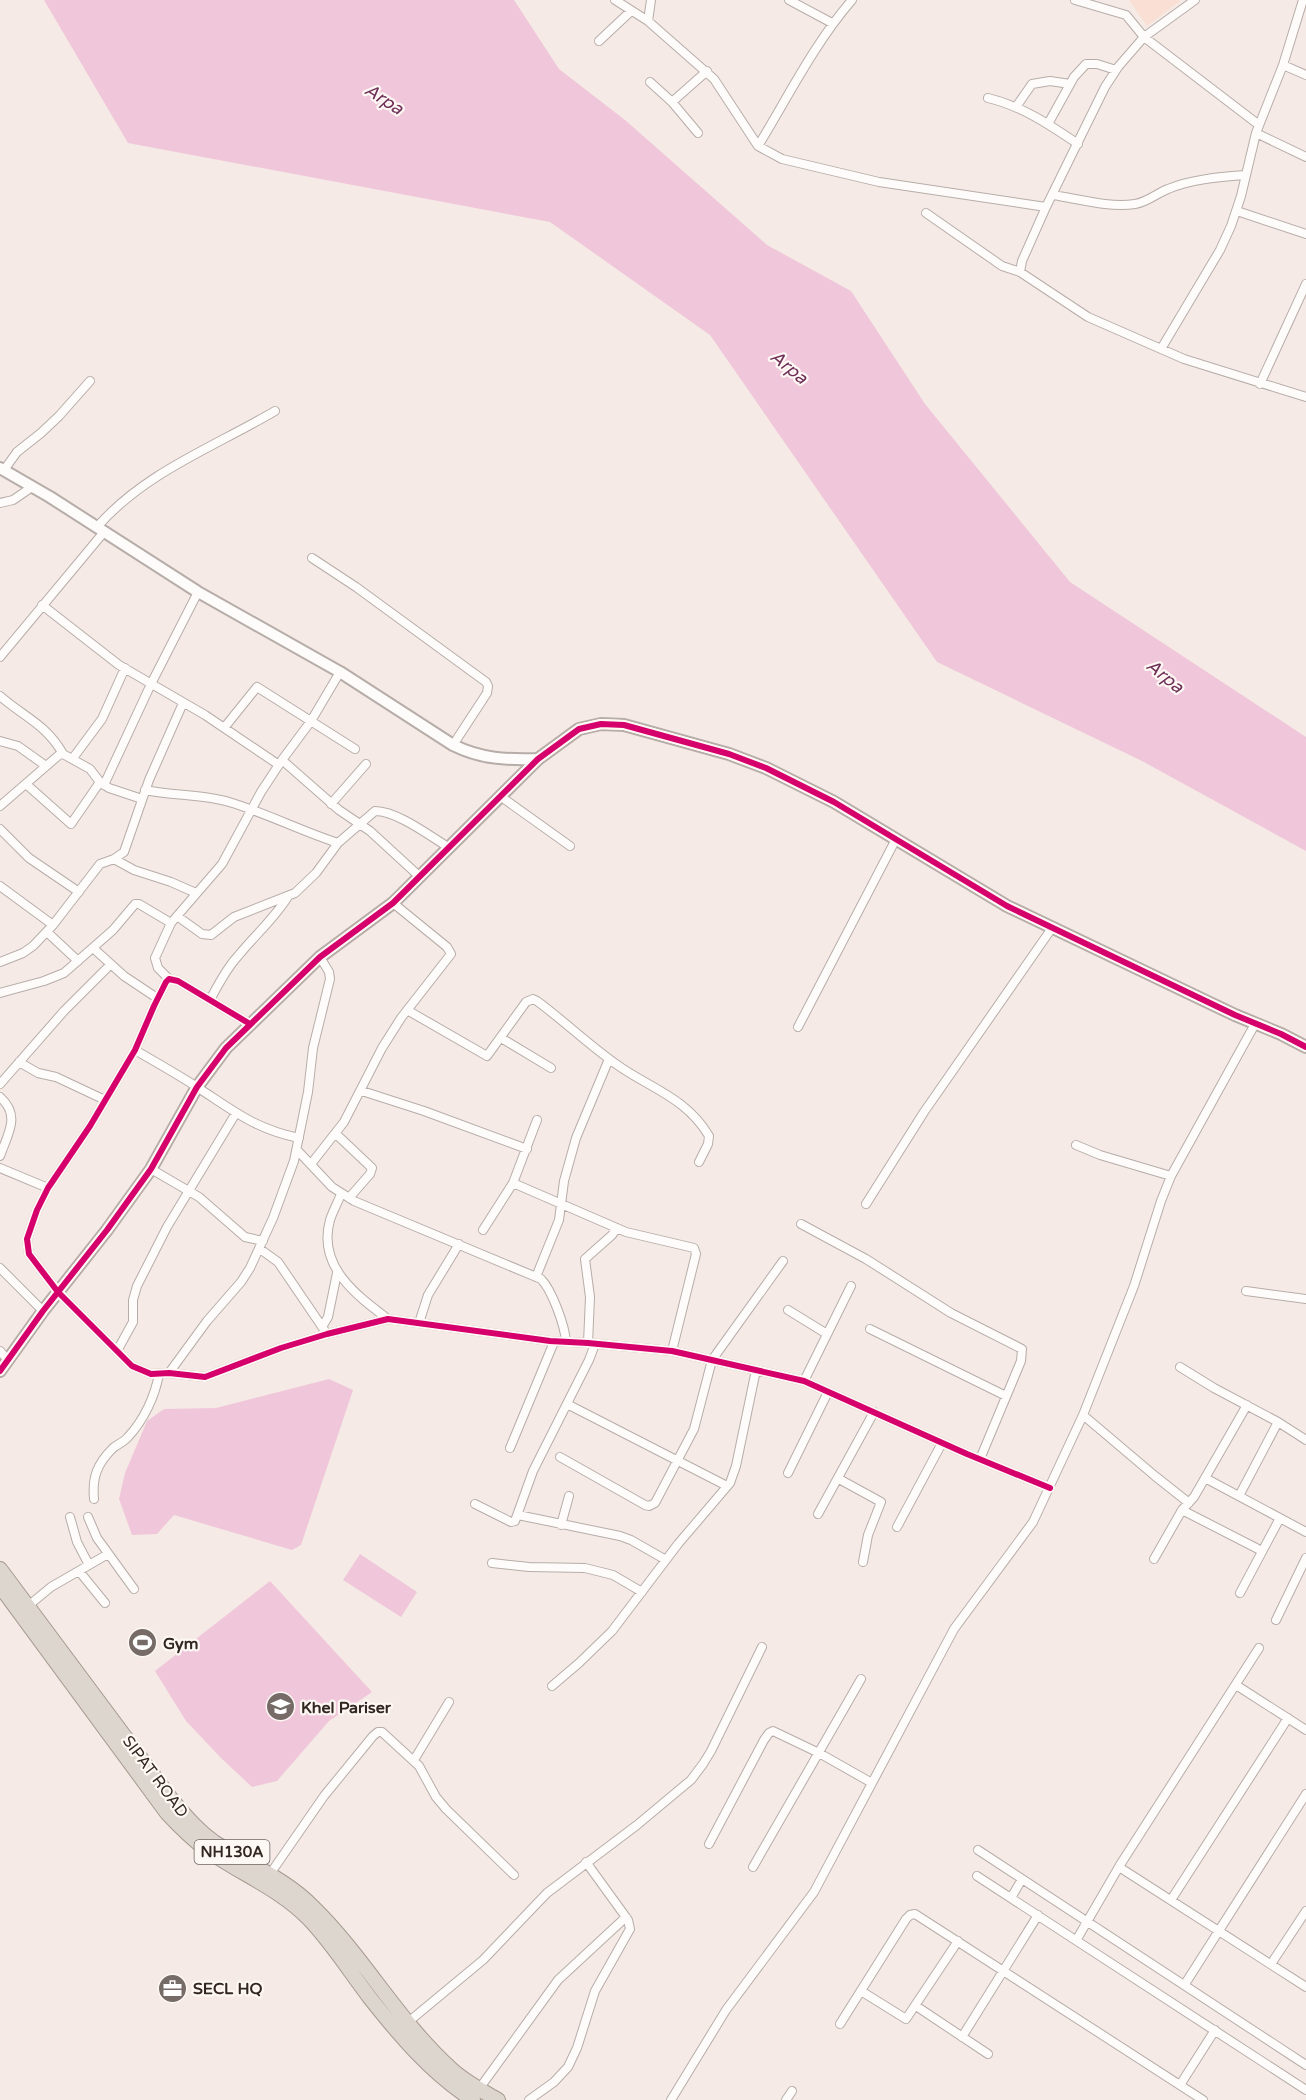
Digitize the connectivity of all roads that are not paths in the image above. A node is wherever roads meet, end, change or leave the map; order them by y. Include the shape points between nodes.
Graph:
1 (615, 0) edge
2 (651, 0) edge
3 (789, 0) edge
4 (852, 0) edge
5 (1075, 0) edge
6 (1195, 0) edge
7 (1303, 0) edge
8 (631, 11) junction
9 (648, 21) junction
10 (832, 23) junction
11 (1144, 37) junction
12 (599, 41) dead end
13 (1283, 66) junction
14 (1116, 70) junction
15 (707, 71) junction
16 (1306, 75) edge
17 (650, 82) dead end
18 (1070, 84) junction
19 (988, 98) dead end
20 (672, 102) junction
21 (1016, 107) junction
22 (1048, 124) junction
23 (1257, 129) junction
24 (698, 133) dead end
25 (1078, 144) junction
26 (758, 146) junction
27 (1306, 157) edge
28 (1245, 175) junction
29 (1053, 195) junction
30 (1046, 207) junction
31 (1237, 211) junction
32 (926, 213) dead end
33 (1306, 234) edge
34 (1020, 272) junction
35 (1306, 284) edge
36 (1161, 349) junction
37 (90, 381) dead end
38 (1260, 384) junction
39 (1306, 397) edge
40 (276, 411) dead end
41 (2, 469) edge
42 (32, 487) junction
43 (2, 503) edge
44 (0, 512) edge
45 (101, 530) junction
46 (312, 558) dead end
47 (198, 591) junction
48 (42, 605) junction
49 (0, 657) edge
50 (125, 668) junction
51 (340, 672) junction
52 (151, 684) junction
53 (0, 696) edge
54 (183, 703) junction
55 (311, 721) junction
56 (224, 728) junction
57 (0, 741) edge
58 (453, 745) junction
59 (355, 749) dead end
60 (63, 754) junction
61 (73, 758) junction
62 (538, 759) junction
63 (280, 762) junction
64 (366, 764) dead end
65 (46, 766) junction
66 (102, 783) junction
67 (26, 784) junction
68 (146, 790) junction
69 (500, 796) junction
70 (142, 799) junction
71 (331, 804) junction
72 (0, 806) edge
73 (251, 809) junction
74 (359, 825) junction
75 (0, 830) edge
76 (896, 839) junction
77 (338, 843) junction
78 (570, 846) dead end
79 (448, 847) junction
80 (114, 859) junction
81 (419, 876) junction
82 (0, 886) edge
83 (79, 892) junction
84 (196, 893) junction
85 (287, 898) junction
86 (393, 903) junction
87 (174, 920) junction
88 (53, 925) junction
89 (1052, 928) junction
90 (47, 932) junction
91 (93, 948) junction
92 (320, 957) junction
93 (78, 961) junction
94 (0, 962) edge
95 (110, 965) junction
96 (169, 979) junction
97 (0, 993) edge
98 (157, 998) junction
99 (210, 1000) junction
100 (407, 1011) junction
101 (250, 1024) junction
102 (1255, 1024) junction
103 (798, 1027) dead end
104 (501, 1038) junction
105 (1306, 1047) edge
106 (135, 1050) junction
107 (609, 1059) junction
108 (19, 1062) junction
109 (551, 1068) dead end
110 (0, 1084) edge
111 (197, 1087) junction
112 (362, 1091) junction
113 (0, 1097) edge
114 (105, 1100) junction
115 (236, 1113) junction
116 (537, 1120) dead end
117 (336, 1134) junction
118 (299, 1138) junction
119 (1076, 1145) dead end
120 (527, 1149) junction
121 (297, 1150) junction
122 (0, 1156) edge
123 (699, 1162) dead end
124 (311, 1164) junction
125 (0, 1168) edge
126 (151, 1169) junction
127 (1171, 1176) junction
128 (513, 1184) junction
129 (48, 1188) junction
130 (188, 1190) junction
131 (345, 1196) junction
132 (561, 1204) junction
133 (866, 1204) dead end
134 (801, 1224) dead end
135 (617, 1228) junction
136 (483, 1230) dead end
137 (459, 1244) junction
138 (261, 1245) junction
139 (783, 1261) dead end
140 (0, 1268) edge
141 (337, 1273) junction
142 (536, 1276) junction
143 (851, 1286) dead end
144 (1246, 1291) dead end
145 (58, 1292) junction
146 (1306, 1299) edge
147 (788, 1310) dead end
148 (43, 1311) junction
149 (388, 1319) junction
150 (419, 1323) junction
151 (870, 1329) dead end
152 (324, 1330) junction
153 (827, 1334) junction
154 (554, 1342) junction
155 (566, 1342) junction
156 (592, 1343) junction
157 (117, 1351) junction
158 (672, 1351) junction
159 (4, 1356) edge
160 (712, 1360) junction
161 (1180, 1366) dead end
162 (756, 1370) junction
163 (0, 1371) edge
164 (170, 1373) junction
165 (159, 1374) junction
166 (804, 1381) junction
167 (828, 1392) junction
168 (1006, 1396) junction
169 (567, 1404) junction
170 (1247, 1405) junction
171 (874, 1412) junction
172 (1083, 1415) junction
173 (1278, 1422) junction
174 (1302, 1432) edge
175 (1306, 1440) edge
176 (942, 1443) junction
177 (510, 1448) dead end
178 (560, 1457) dead end
179 (679, 1460) junction
180 (980, 1460) junction
181 (788, 1473) dead end
182 (1205, 1478) junction
183 (839, 1479) junction
184 (727, 1486) junction
185 (1050, 1488) junction
186 (569, 1496) dead end
187 (1239, 1496) junction
188 (94, 1499) dead end
189 (1189, 1503) junction
190 (475, 1504) dead end
191 (1182, 1510) junction
192 (818, 1514) dead end
193 (518, 1515) junction
194 (88, 1517) dead end
195 (70, 1518) dead end
196 (1280, 1518) junction
197 (561, 1525) junction
198 (897, 1527) dead end
199 (1306, 1532) edge
200 (1262, 1551) junction
201 (108, 1554) junction
202 (1154, 1558) dead end
203 (1306, 1558) edge
204 (666, 1560) junction
205 (863, 1562) dead end
206 (492, 1563) dead end
207 (89, 1565) junction
208 (0, 1569) edge
209 (79, 1571) junction
210 (0, 1586) edge
211 (134, 1589) dead end
212 (642, 1592) junction
213 (1240, 1593) dead end
214 (105, 1603) dead end
215 (28, 1606) junction
216 (1276, 1620) dead end
217 (762, 1647) dead end
218 (1260, 1648) dead end
219 (861, 1679) dead end
220 (1236, 1684) junction
221 (552, 1686) dead end
222 (449, 1702) dead end
223 (1288, 1718) junction
224 (1306, 1730) edge
225 (819, 1753) junction
226 (414, 1761) junction
227 (872, 1783) junction
228 (1306, 1794) edge
229 (710, 1844) dead end
230 (978, 1850) dead end
231 (586, 1862) junction
232 (753, 1867) dead end
233 (1119, 1867) junction
234 (270, 1874) junction
235 (514, 1875) dead end
236 (977, 1876) dead end
237 (1022, 1879) junction
238 (1011, 1898) junction
239 (1171, 1900) junction
240 (1306, 1911) edge
241 (1038, 1915) junction
242 (626, 1917) junction
243 (1087, 1921) junction
244 (1303, 1922) edge
245 (1218, 1930) junction
246 (1077, 1940) junction
247 (958, 1941) junction
248 (1271, 1964) junction
249 (1004, 1971) junction
250 (1185, 1984) junction
251 (1306, 1987) edge
252 (861, 1991) junction
253 (916, 2006) junction
254 (407, 2023) junction
255 (840, 2024) dead end
256 (1215, 2030) junction
257 (962, 2037) junction
258 (988, 2054) dead end
259 (1306, 2065) edge
260 (1180, 2085) junction
261 (1306, 2090) edge
262 (792, 2091) dead end
263 (478, 2095) edge
264 (498, 2100) edge
265 (529, 2100) edge
266 (671, 2100) edge
267 (786, 2100) edge
268 (1203, 2100) edge

1 - 8 street
2 - 9 street
3 - 10 street
4 - 10 street
5 - 11 street via 1126,15
6 - 11 street
7 - 13 street
8 - 9 street
8 - 12 street
9 - 15 street
10 - 26 street
11 - 14 street
11 - 23 street
13 - 16 street
13 - 23 street
14 - 18 street via 1090,63 1080,69
14 - 25 street
15 - 20 street
15 - 26 street
17 - 20 street
18 - 21 street via 1032,84
18 - 22 street
19 - 21 street
20 - 24 street
21 - 22 street
22 - 25 street
23 - 27 street
23 - 28 street
25 - 29 street
26 - 30 street via 782,159 879,182
28 - 29 street via 1168,189 1135,204
28 - 31 street
29 - 30 street
30 - 34 street
31 - 33 street
31 - 36 street via 1220,250
32 - 34 street via 1002,266
34 - 36 street via 1088,317
35 - 38 street
36 - 38 street
37 - 41 street
38 - 39 street
40 - 45 street via 143,485 116,506
41 - 42 street
42 - 43 street
42 - 45 street
43 - 44 street
45 - 47 street
45 - 48 street
46 - 58 street via 486,682 487,693
47 - 51 street
47 - 52 street
48 - 49 street
48 - 50 street
50 - 52 street
50 - 61 street via 102,719
51 - 55 street
51 - 58 street
52 - 54 street
52 - 66 street
53 - 60 street via 39,723
54 - 56 street
54 - 68 street
55 - 56 street via 257,687
55 - 59 street
55 - 63 street
56 - 63 street
57 - 65 street via 18,746
58 - 62 street via 503,760
60 - 61 street
60 - 65 street
61 - 66 street
62 - 69 street
62 - 76 street via 579,729 601,724 624,725 766,768
63 - 71 street
63 - 73 street
64 - 71 street
65 - 67 street
66 - 67 street via 71,824
66 - 70 street
67 - 72 street
68 - 70 street
68 - 73 street via 209,797
69 - 78 street
69 - 79 street
70 - 80 street via 128,844
71 - 74 street
73 - 77 street
73 - 84 street via 222,864
74 - 77 street
74 - 79 street via 375,811 386,813
74 - 81 street
75 - 83 street via 29,858
76 - 89 street via 1007,906
76 - 103 street
77 - 85 street via 304,886
79 - 81 street
80 - 83 street via 100,864
80 - 84 street
81 - 86 street
82 - 88 street
83 - 88 street
84 - 87 street
85 - 87 street via 234,917 211,935
85 - 99 street via 231,964
86 - 92 street
86 - 100 street via 451,954
87 - 91 street via 135,904
87 - 96 street via 155,958 158,969
88 - 90 street
89 - 102 street
89 - 133 street via 924,1112
90 - 93 street
90 - 94 street via 23,953
91 - 93 street
91 - 95 street
92 - 101 street
92 - 118 street via 330,979 313,1048
93 - 97 street via 53,978
95 - 98 street
95 - 108 street
96 - 98 street
96 - 99 street
98 - 106 street
99 - 101 street
100 - 104 street via 487,1056
100 - 112 street via 382,1048
101 - 111 street
102 - 105 street
102 - 127 street
104 - 107 street via 526,1002 533,999
104 - 109 street
106 - 111 street
106 - 114 street
107 - 123 street via 675,1099 706,1132 709,1140
107 - 132 street via 573,1147
108 - 110 street
108 - 114 street
111 - 115 street
111 - 126 street
112 - 117 street
112 - 120 street
113 - 122 street via 9,1107 12,1121
114 - 129 street
115 - 118 street via 262,1128
115 - 130 street
116 - 120 street
117 - 124 street
117 - 131 street via 372,1168
118 - 121 street
119 - 127 street
120 - 128 street
121 - 124 street
121 - 138 street
124 - 131 street
125 - 129 street
126 - 130 street
126 - 145 street
127 - 172 street via 1134,1286
128 - 132 street
128 - 136 street
129 - 145 street via 30,1228 27,1247 33,1261
130 - 138 street via 239,1233
130 - 157 street via 137,1286 133,1322
131 - 137 street
131 - 141 street via 330,1219 328,1232 330,1257
132 - 135 street
132 - 142 street via 559,1220
134 - 168 street via 866,1259 951,1313 1022,1349
135 - 156 street via 585,1259
135 - 158 street via 691,1246 696,1251
137 - 142 street
137 - 150 street via 428,1295
138 - 152 street via 278,1262
138 - 164 street via 240,1282
139 - 160 street
140 - 148 street
141 - 149 street via 358,1296
141 - 152 street
142 - 155 street via 546,1286 564,1324
143 - 153 street
144 - 146 street
145 - 148 street
145 - 157 street
147 - 153 street
148 - 159 street
149 - 150 street
149 - 152 street
150 - 154 street
151 - 168 street
152 - 164 street via 205,1377
153 - 166 street
154 - 155 street
154 - 177 street
155 - 156 street
156 - 158 street
156 - 169 street via 589,1360
157 - 165 street via 132,1366
158 - 160 street
159 - 163 street
160 - 162 street
160 - 179 street via 694,1429
161 - 170 street
162 - 166 street
162 - 184 street via 736,1466
164 - 165 street
165 - 188 street via 152,1400 130,1435 114,1447 96,1472
166 - 167 street
167 - 171 street
167 - 181 street
168 - 180 street
169 - 179 street
169 - 193 street via 529,1482
170 - 173 street
170 - 182 street
171 - 176 street
171 - 183 street
172 - 185 street
172 - 189 street
173 - 174 street
173 - 187 street
174 - 175 street
176 - 180 street
176 - 198 street
178 - 179 street via 649,1506 655,1503
179 - 184 street
180 - 185 street
182 - 187 street
182 - 189 street
183 - 192 street
183 - 205 street via 881,1502 868,1534
184 - 204 street
185 - 227 street via 1033,1522 954,1629
186 - 197 street
187 - 196 street
189 - 191 street
190 - 193 street via 511,1522
191 - 200 street
191 - 202 street
193 - 197 street
194 - 201 street
195 - 207 street
196 - 199 street
196 - 200 street
197 - 204 street via 631,1540
200 - 213 street
201 - 207 street
201 - 211 street
203 - 216 street
204 - 212 street
206 - 212 street via 585,1568 613,1575
207 - 209 street
208 - 215 highway, SIPAT ROAD / NH130A
209 - 214 street
209 - 215 street
210 - 263 highway, SIPAT ROAD / NH130A via 185,1833 272,1889 308,1918 422,2059 446,2081
212 - 221 street via 598,1646
215 - 234 highway, SIPAT ROAD / NH130A via 186,1816 214,1842
217 - 231 street via 697,1773 637,1825
218 - 220 street
219 - 225 street
220 - 223 street
220 - 233 street
222 - 226 street
223 - 224 street
223 - 239 street
225 - 227 street
225 - 229 street via 778,1731 769,1733
225 - 232 street
226 - 234 street via 386,1734 378,1732 324,1796
226 - 235 street via 436,1797
227 - 266 street via 814,1892 726,2010
228 - 245 street
230 - 237 street
231 - 242 street
231 - 254 street via 541,1899 471,1971
233 - 239 street
233 - 243 street
234 - 254 highway, SIPAT ROAD / NH130A via 312,1905
236 - 238 street
237 - 238 street
237 - 243 street
238 - 241 street
239 - 245 street
240 - 244 street
241 - 246 street
241 - 249 street
242 - 263 street via 558,1980
242 - 265 street via 630,1925 628,1934 600,1981 568,2067
243 - 246 street
243 - 250 street
244 - 248 street
245 - 248 street
245 - 250 street
246 - 256 street
247 - 249 street
247 - 252 street via 920,1916 910,1915
247 - 253 street
248 - 251 street
249 - 257 street
249 - 260 street
250 - 259 street
252 - 253 street via 906,2019
252 - 255 street
253 - 257 street
254 - 263 highway, SIPAT ROAD / NH130A
256 - 260 street
256 - 261 street
257 - 258 street
260 - 268 street
262 - 267 street
263 - 264 highway, SIPAT ROAD / NH130A

